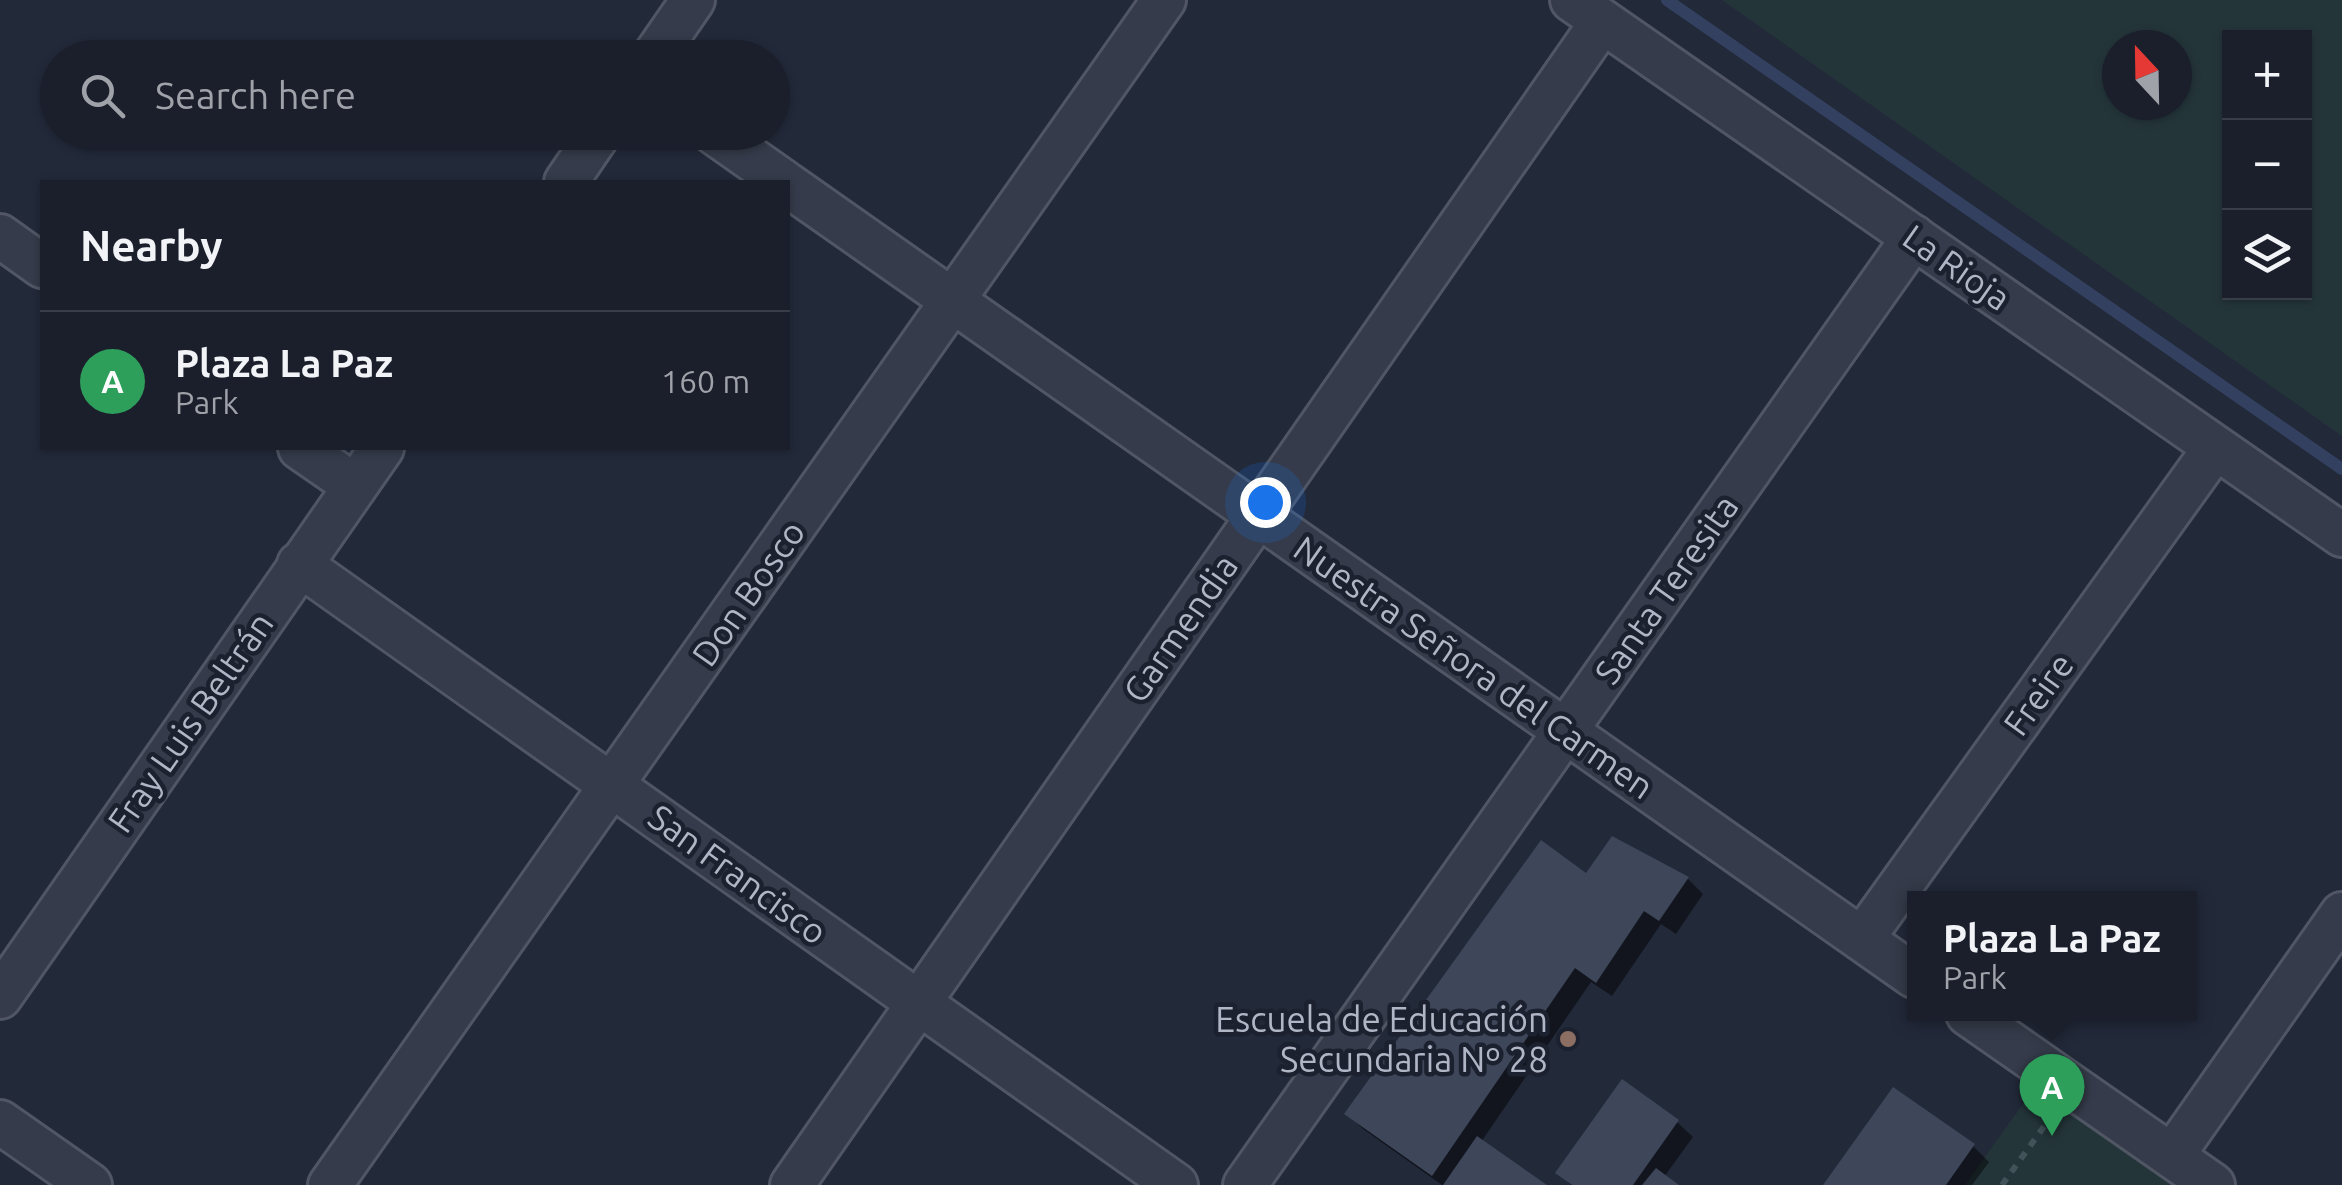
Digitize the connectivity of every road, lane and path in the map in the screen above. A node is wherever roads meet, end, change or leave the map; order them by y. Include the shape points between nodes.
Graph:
1 (692, 0) edge
2 (1164, 0) edge
3 (1587, 11) edge
4 (664, 40) edge
5 (588, 150) edge
6 (738, 150) edge
7 (567, 180) edge
8 (780, 180) edge
9 (790, 187) edge
10 (0, 236) edge
11 (1914, 237) junction
12 (40, 265) edge
13 (953, 301) junction
14 (2214, 448) junction
15 (303, 450) edge
16 (381, 450) edge
17 (355, 486) junction
18 (1259, 516) junction
19 (2342, 536) edge
20 (300, 564) junction
21 (1566, 731) junction
22 (614, 784) junction
23 (2342, 914) edge
24 (1862, 940) junction
25 (1907, 971) edge
26 (0, 997) edge
27 (916, 1004) junction
28 (1978, 1021) edge
29 (2073, 1087) junction
30 (0, 1122) edge
31 (2172, 1156) junction
32 (90, 1185) edge
33 (330, 1185) edge
34 (792, 1185) edge
35 (1176, 1185) edge
36 (1245, 1185) edge
37 (2002, 1185) edge
38 (2213, 1185) edge

1 - 4 street
2 - 13 street, Don Bosco
3 - 11 street, La Rioja
3 - 18 street, Garmendia
5 - 7 street
6 - 8 street, Nuestra Señora del Carmen
9 - 13 street, Nuestra Señora del Carmen
10 - 12 street
11 - 14 street, La Rioja
11 - 21 street, Santa Teresita
13 - 18 street, Nuestra Señora del Carmen
13 - 22 street, Don Bosco
14 - 19 street, La Rioja
14 - 24 street, Freire
15 - 17 street
16 - 17 street, Fray Luis Beltrán
17 - 20 street, Fray Luis Beltrán
18 - 21 street, Nuestra Señora del Carmen
18 - 27 street, Garmendia
20 - 22 street, San Francisco
20 - 26 street, Fray Luis Beltrán
21 - 24 street, Nuestra Señora del Carmen
21 - 36 street, Santa Teresita
22 - 27 street, San Francisco
22 - 33 street, Don Bosco
23 - 31 street
24 - 25 street, Nuestra Señora del Carmen
27 - 34 street, Garmendia
27 - 35 street, San Francisco
28 - 29 street
29 - 31 street
29 - 37 path
30 - 32 street
31 - 38 street

